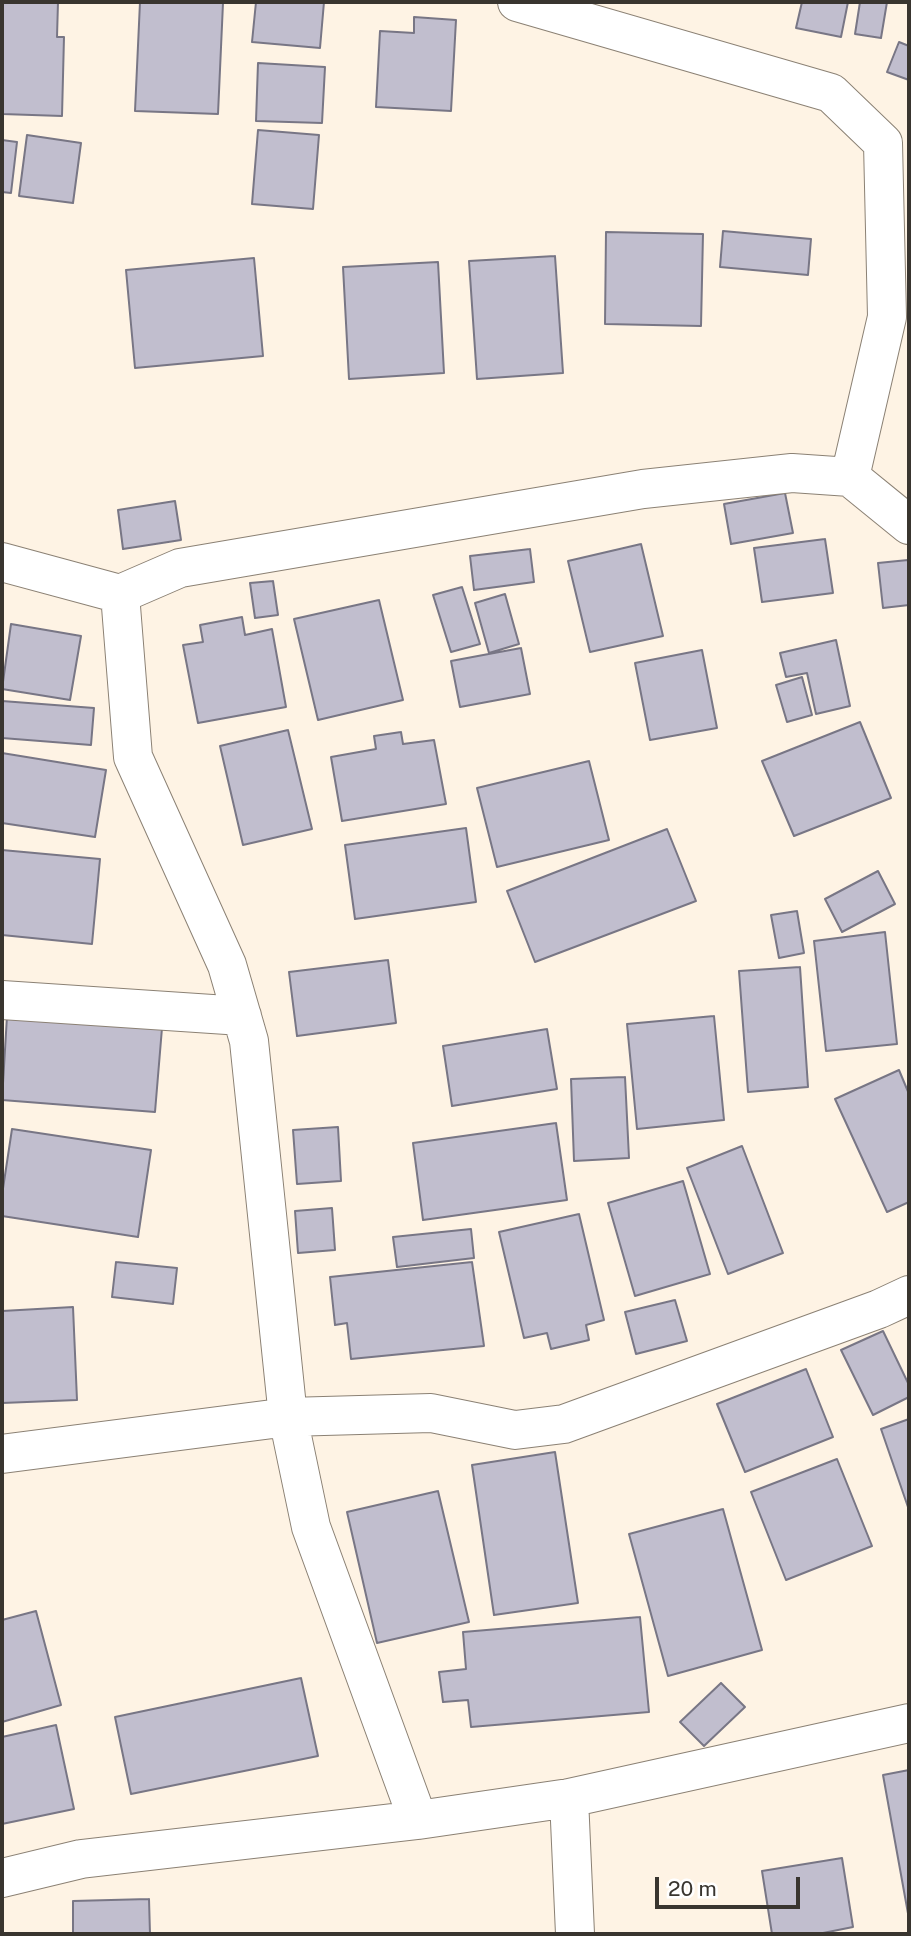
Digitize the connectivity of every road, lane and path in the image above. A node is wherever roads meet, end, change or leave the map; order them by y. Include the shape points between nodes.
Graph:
1 (517, 2) edge
2 (896, 143) edge
3 (849, 477) junction
4 (909, 525) edge
5 (2, 562) edge
6 (120, 594) junction
7 (2, 1000) edge
8 (242, 1016) junction
9 (909, 1294) edge
10 (288, 1417) junction
11 (2, 1454) edge
12 (909, 1723) edge
13 (569, 1798) junction
14 (418, 1820) junction
15 (2, 1878) edge
16 (575, 1934) edge

1 - 2 street via 831,93
2 - 3 street via 887,317
3 - 4 street
3 - 6 street via 792,472 643,489 180,568
5 - 6 street
6 - 8 street via 133,757 227,965
7 - 8 street
8 - 10 street via 249,1041
9 - 10 street via 564,1424 515,1430 431,1413
10 - 11 street
10 - 14 street via 311,1527
12 - 13 street
13 - 14 street
13 - 16 street
14 - 15 street via 82,1859

